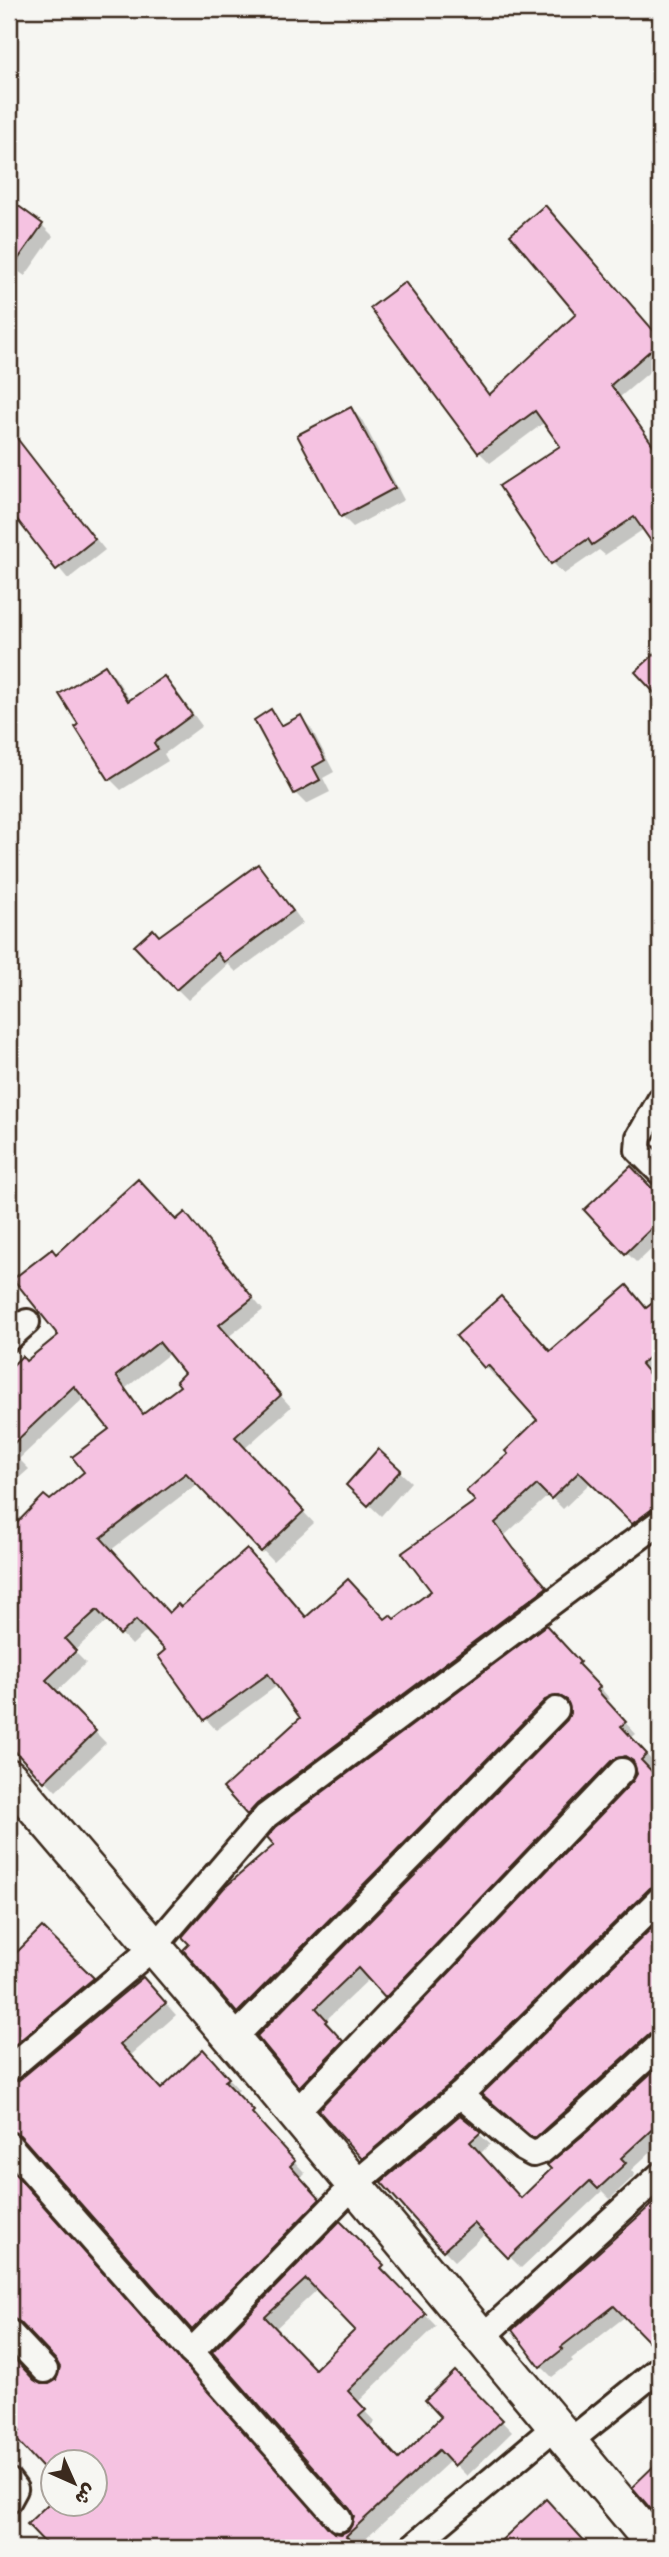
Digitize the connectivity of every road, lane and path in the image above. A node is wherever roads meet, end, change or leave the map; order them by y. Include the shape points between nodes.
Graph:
1 (660, 1100) edge
2 (660, 1172) edge
3 (660, 1522) edge
4 (556, 1710) dead end
5 (622, 1771) dead end
6 (11, 1785) edge
7 (660, 1899) edge
8 (155, 1946) junction
9 (233, 2039) junction
10 (660, 2045) edge
11 (9, 2069) edge
12 (460, 2095) junction
13 (295, 2113) junction
14 (9, 2145) edge
15 (660, 2175) edge
16 (354, 2185) junction
17 (9, 2332) edge
18 (482, 2337) junction
19 (191, 2351) junction
20 (660, 2368) edge
21 (45, 2370) dead end
22 (562, 2434) junction
23 (9, 2481) edge
24 (9, 2500) edge
25 (339, 2519) dead end
26 (411, 2548) edge
27 (657, 2548) edge

1 - 2 street via 639,1137 638,1150
3 - 8 street via 266,1815
4 - 9 street
5 - 13 street
6 - 8 street
7 - 12 street
8 - 9 street
8 - 11 street
9 - 13 street
10 - 12 street via 577,2121 533,2154
12 - 16 street
13 - 16 street
14 - 19 street
15 - 18 street
16 - 18 street
16 - 19 street
17 - 21 street
18 - 22 street
19 - 25 street
20 - 22 street
22 - 26 street
22 - 27 street
23 - 24 street via 15,2489

